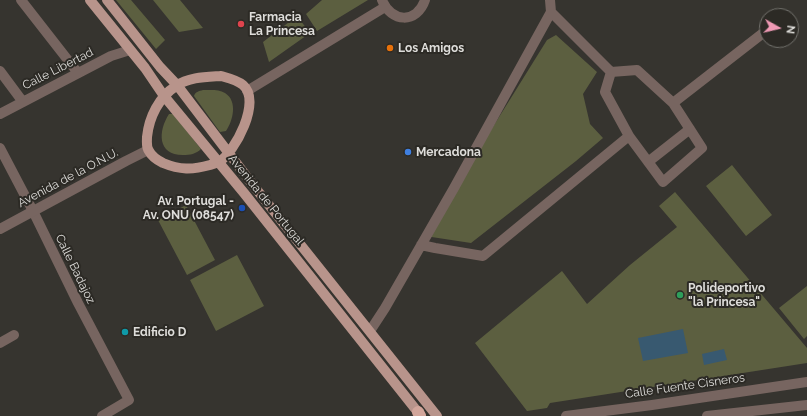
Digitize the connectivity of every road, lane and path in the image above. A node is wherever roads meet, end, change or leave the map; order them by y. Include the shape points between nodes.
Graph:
1 (21, 0) edge
2 (90, 0) edge
3 (107, 0) edge
4 (425, 0) edge
5 (550, 0) edge
6 (384, 4) edge
7 (551, 12) junction
8 (759, 36) edge
9 (130, 50) junction
10 (0, 72) edge
11 (611, 72) junction
12 (78, 73) junction
13 (177, 85) junction
14 (247, 91) junction
15 (164, 96) junction
16 (23, 102) junction
17 (673, 103) junction
18 (0, 114) edge
19 (690, 129) junction
20 (630, 136) junction
21 (0, 148) edge
22 (148, 150) junction
23 (229, 153) junction
24 (218, 162) junction
25 (648, 162) junction
26 (33, 212) junction
27 (0, 230) edge
28 (421, 245) junction
29 (370, 331) junction
30 (14, 335) dead end
31 (0, 343) edge
32 (807, 382) edge
33 (807, 405) edge
34 (420, 415) edge
35 (102, 416) edge
36 (436, 416) edge
37 (566, 416) edge
38 (707, 416) edge

1 - 12 street
2 - 9 main road, Avenida de Portugal
3 - 13 main road, Avenida de Portugal
4 - 6 street via 417,13 404,18 390,13
5 - 7 street
6 - 14 street
7 - 11 street
7 - 28 street
8 - 17 street
9 - 12 street, Calle Libertad via 111,56
9 - 15 main road, Avenida de Portugal
10 - 16 street
11 - 17 street via 637,70
11 - 20 street via 605,92
12 - 16 street, Calle Libertad
13 - 14 main road via 191,80 220,76 234,80
13 - 15 main road
13 - 23 main road, Avenida de Portugal
14 - 23 main road via 250,99 245,125
15 - 22 main road via 150,121
15 - 24 main road, Avenida de Portugal
16 - 18 street, Calle Libertad
17 - 19 street
19 - 25 street
19 - 25 street via 702,148 663,182
20 - 25 street
20 - 28 street via 483,256
21 - 26 street, Calle Badajoz
22 - 24 main road via 159,161 184,169
22 - 26 street, Avenida de la O.N.U.
23 - 24 main road
23 - 29 main road, Avenida de Portugal
24 - 34 main road, Avenida de Portugal
26 - 27 street, Avenida de la O.N.U.
26 - 35 street, Calle Badajoz via 129,400
28 - 29 street
29 - 36 main road, Avenida de Portugal
30 - 31 street
32 - 37 street, Calle Fuente Cisneros
33 - 38 street

